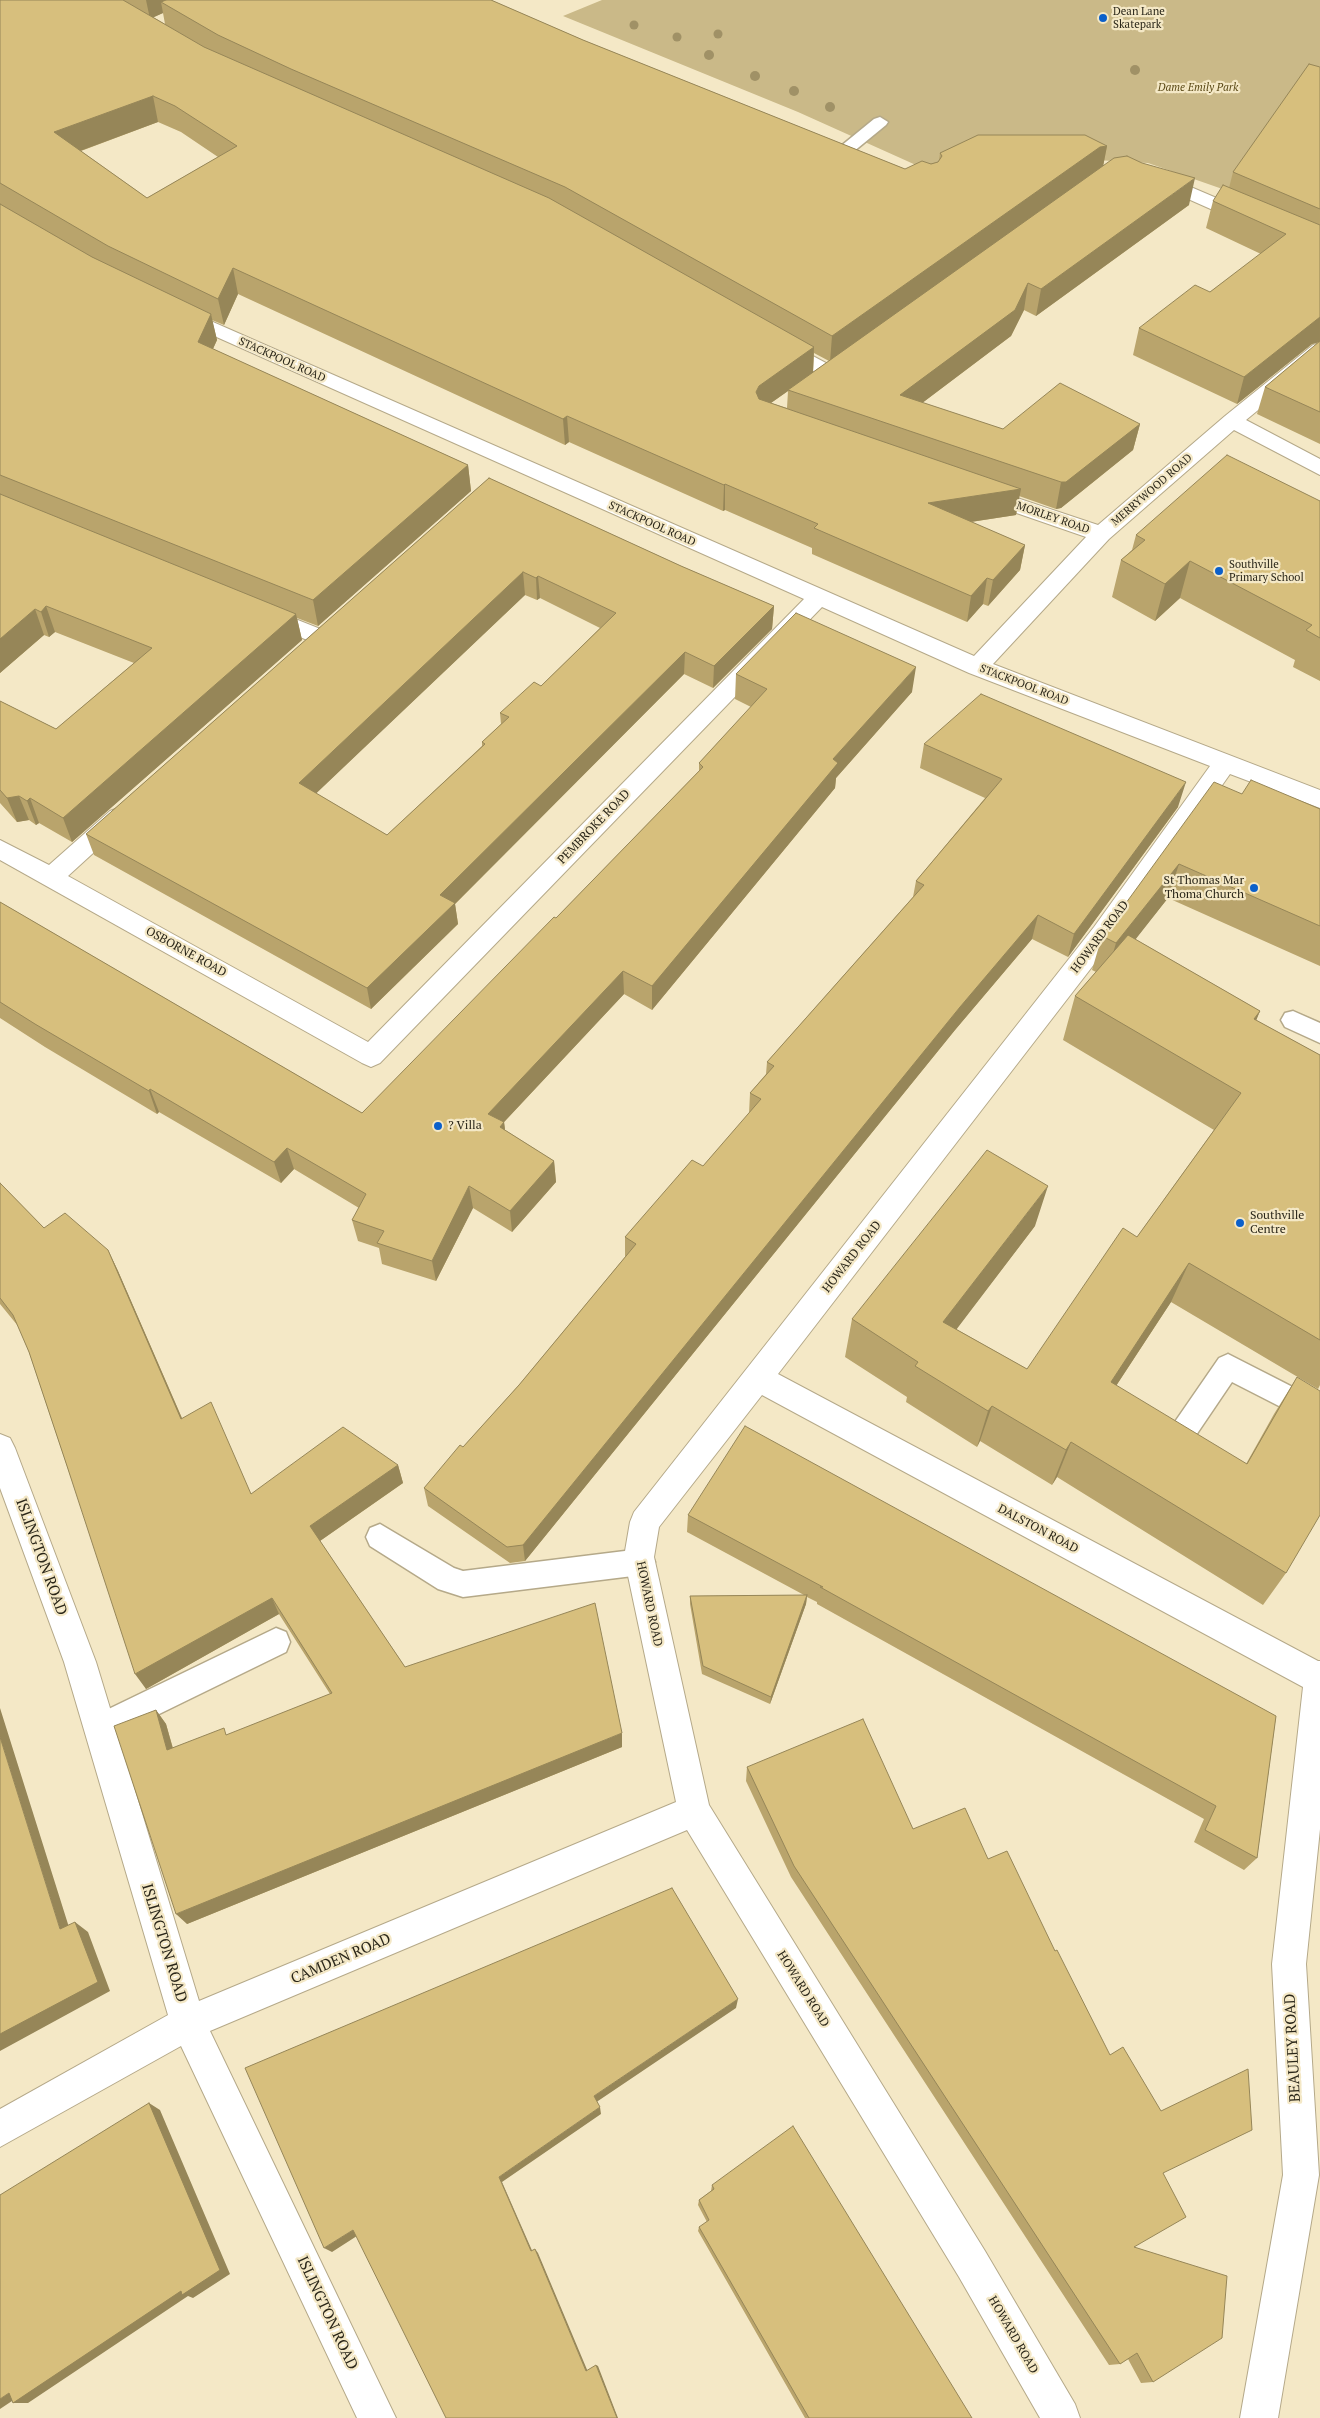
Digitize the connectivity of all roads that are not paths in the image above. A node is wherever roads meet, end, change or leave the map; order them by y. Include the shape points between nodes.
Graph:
1 (880, 122) dead end
2 (828, 141) edge
3 (847, 148) junction
4 (865, 156) edge
5 (1144, 176) edge
6 (1267, 226) edge
7 (161, 304) edge
8 (766, 336) edge
9 (1320, 349) edge
10 (848, 363) edge
11 (832, 374) junction
12 (815, 385) edge
13 (1232, 421) junction
14 (1320, 468) edge
15 (963, 487) edge
16 (1101, 534) junction
17 (818, 598) junction
18 (247, 608) edge
19 (320, 637) edge
20 (977, 667) junction
21 (1226, 761) junction
22 (1320, 799) edge
23 (134, 803) edge
24 (0, 849) edge
25 (52, 876) junction
26 (1293, 1020) dead end
27 (1320, 1034) edge
28 (371, 1056) joint
29 (758, 1378) junction
30 (1320, 1415) edge
31 (1179, 1438) edge
32 (0, 1448) edge
33 (380, 1537) dead end
34 (641, 1562) junction
35 (276, 1642) dead end
36 (1319, 1677) edge
37 (100, 1728) junction
38 (694, 1811) junction
39 (188, 2023) junction
40 (0, 2129) edge
41 (377, 2418) edge
42 (1061, 2418) edge
43 (1259, 2418) edge

1 - 3 lane
2 - 3 street
3 - 4 street
5 - 6 street
7 - 17 street, STACKPOOL ROAD via 510,470
8 - 11 street
9 - 13 street, MERRYWOOD ROAD
10 - 11 street
11 - 12 street
13 - 14 street
13 - 16 street, MERRYWOOD ROAD
15 - 16 street, MORLEY ROAD
16 - 20 street, MERRYWOOD ROAD
17 - 20 street, STACKPOOL ROAD
17 - 28 street, PEMBROKE ROAD
18 - 19 street
20 - 21 street, STACKPOOL ROAD
21 - 22 street, STACKPOOL ROAD
21 - 29 street, HOWARD ROAD via 1103,934
23 - 25 street
24 - 25 street, OSBORNE ROAD
25 - 28 street, OSBORNE ROAD
26 - 27 lane
29 - 34 street, HOWARD ROAD via 644,1522
29 - 36 street, DALSTON ROAD
30 - 31 lane via 1228,1366
32 - 37 street, ISLINGTON ROAD via 80,1662
33 - 34 lane via 448,1580 463,1584
34 - 38 street, HOWARD ROAD
35 - 37 lane
36 - 43 street, BEAULEY ROAD via 1289,1964 1301,2175
37 - 39 street, ISLINGTON ROAD
38 - 39 street, CAMDEN ROAD
38 - 42 street, HOWARD ROAD via 972,2264
39 - 40 street, CAMDEN ROAD
39 - 41 street, ISLINGTON ROAD

